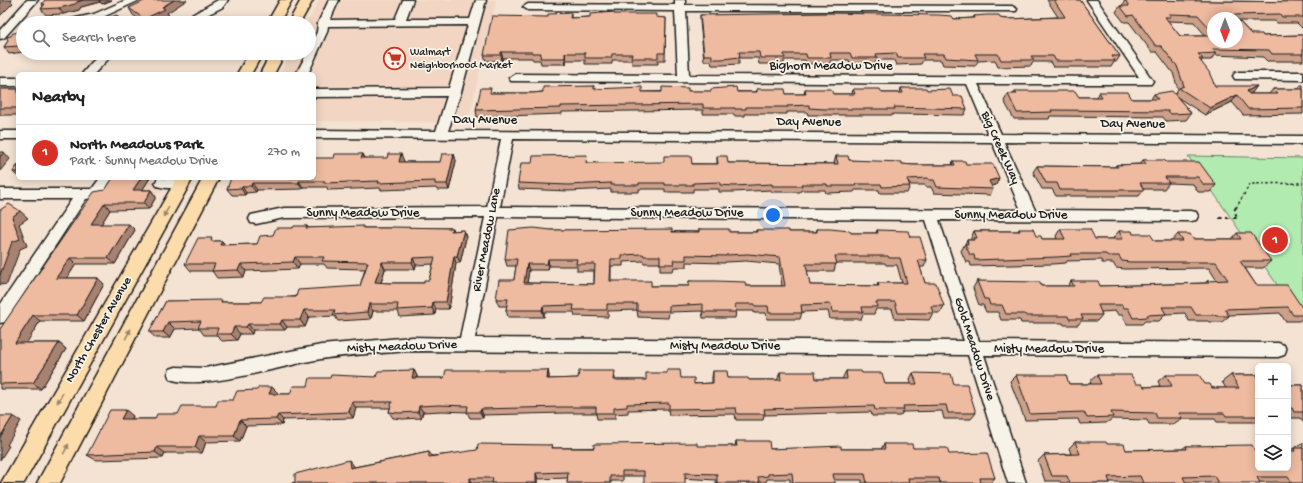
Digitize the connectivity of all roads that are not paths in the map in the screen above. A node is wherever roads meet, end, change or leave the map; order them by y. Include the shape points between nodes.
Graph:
1 (33, 0) edge
2 (136, 0) edge
3 (223, 0) edge
4 (286, 0) edge
5 (307, 0) edge
6 (334, 0) edge
7 (408, 0) edge
8 (481, 0) edge
9 (1092, 0) edge
10 (680, 4) edge
11 (937, 4) edge
12 (528, 7) dead end
13 (1012, 9) dead end
14 (18, 16) edge
15 (97, 16) edge
16 (197, 16) edge
17 (277, 16) edge
18 (298, 16) edge
19 (16, 19) edge
20 (474, 22) junction
21 (323, 23) junction
22 (400, 23) junction
23 (16, 29) edge
24 (4, 32) edge
25 (316, 45) edge
26 (101, 60) edge
27 (252, 60) edge
28 (274, 60) edge
29 (309, 60) edge
30 (90, 72) edge
31 (245, 72) edge
32 (268, 72) edge
33 (303, 72) edge
34 (1239, 76) dead end
35 (1303, 76) edge
36 (515, 78) dead end
37 (684, 79) junction
38 (971, 80) junction
39 (0, 82) edge
40 (16, 82) edge
41 (454, 92) junction
42 (316, 93) edge
43 (316, 134) edge
44 (442, 134) junction
45 (0, 135) edge
46 (16, 135) edge
47 (508, 135) junction
48 (996, 138) junction
49 (1303, 140) edge
50 (105, 180) edge
51 (177, 180) edge
52 (210, 180) edge
53 (0, 194) edge
54 (82, 194) junction
55 (492, 212) junction
56 (931, 214) junction
57 (1030, 215) junction
58 (1191, 216) dead end
59 (256, 219) dead end
60 (0, 316) edge
61 (466, 345) junction
62 (974, 348) junction
63 (1278, 350) dead end
64 (176, 374) dead end
65 (12, 483) edge
66 (48, 483) edge
67 (1017, 483) edge

1 - 14 street
2 - 15 street
3 - 16 street via 220,5
4 - 17 main road
5 - 18 main road
6 - 21 street
7 - 22 street
8 - 20 street
9 - 38 street, Bighorn Meadow Drive via 1147,81
10 - 11 street
10 - 12 street
10 - 37 street
11 - 13 street
19 - 24 street
20 - 22 street
20 - 41 street
21 - 22 street
21 - 25 street
23 - 24 street
26 - 30 street
27 - 31 main road
28 - 32 main road
29 - 33 street
34 - 35 street
36 - 37 street, Bighorn Meadow Drive
37 - 38 street, Bighorn Meadow Drive
38 - 48 street, Big Creek Way
39 - 40 street
41 - 42 street
41 - 44 street
43 - 44 street, Day Avenue
44 - 47 street, Day Avenue
45 - 46 street
47 - 48 street, Day Avenue
47 - 55 street, River Meadow Lane
48 - 49 street, Day Avenue
48 - 57 street, Big Creek Way
50 - 54 street via 96,194
51 -> 65 main road, North Chester Avenue
66 -> 52 main road, North Chester Avenue
53 - 54 street
54 - 60 street
55 - 56 street, Sunny Meadow Drive
55 - 59 street, Sunny Meadow Drive via 284,213
55 - 61 street, River Meadow Lane
56 - 57 street, Sunny Meadow Drive
56 - 62 street, Gold Meadow Drive
57 - 58 street, Sunny Meadow Drive
61 - 62 street, Misty Meadow Drive
61 - 64 street, Misty Meadow Drive via 367,347 274,360 205,375
62 - 63 street, Misty Meadow Drive
62 - 67 street, Gold Meadow Drive

